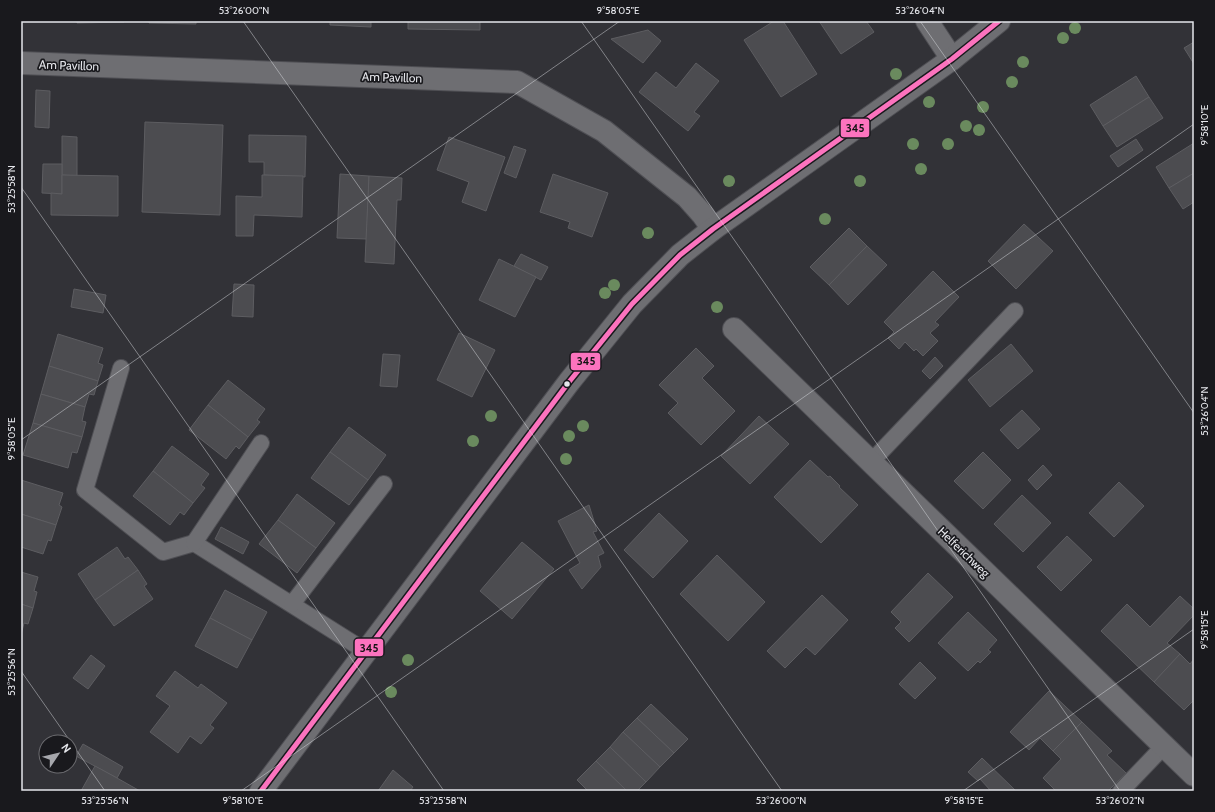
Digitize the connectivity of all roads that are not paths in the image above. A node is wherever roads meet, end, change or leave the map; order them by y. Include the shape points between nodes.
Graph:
1 (927, 21) edge
2 (999, 21) edge
3 (952, 59) junction
4 (21, 63) edge
5 (713, 229) junction
6 (1015, 311) dead end
7 (734, 329) dead end
8 (121, 368) dead end
9 (261, 443) dead end
10 (871, 462) junction
11 (384, 484) dead end
12 (194, 543) junction
13 (292, 604) junction
14 (367, 652) junction
15 (1164, 746) junction
16 (1194, 775) edge
17 (261, 791) edge
18 (1121, 791) edge

1 - 3 street
2 - 3 street
3 - 5 street
4 - 5 street, Am Pavillon via 517,82 604,131 683,193
5 - 14 street via 680,256 632,304 570,382
6 - 10 lane
7 - 10 street, Helferichweg
8 - 12 lane via 85,490 163,552
9 - 12 lane
10 - 15 street, Helferichweg
11 - 13 lane
12 - 13 lane
13 - 14 lane
14 - 17 street
15 - 16 street, Helferichweg
15 - 18 lane

